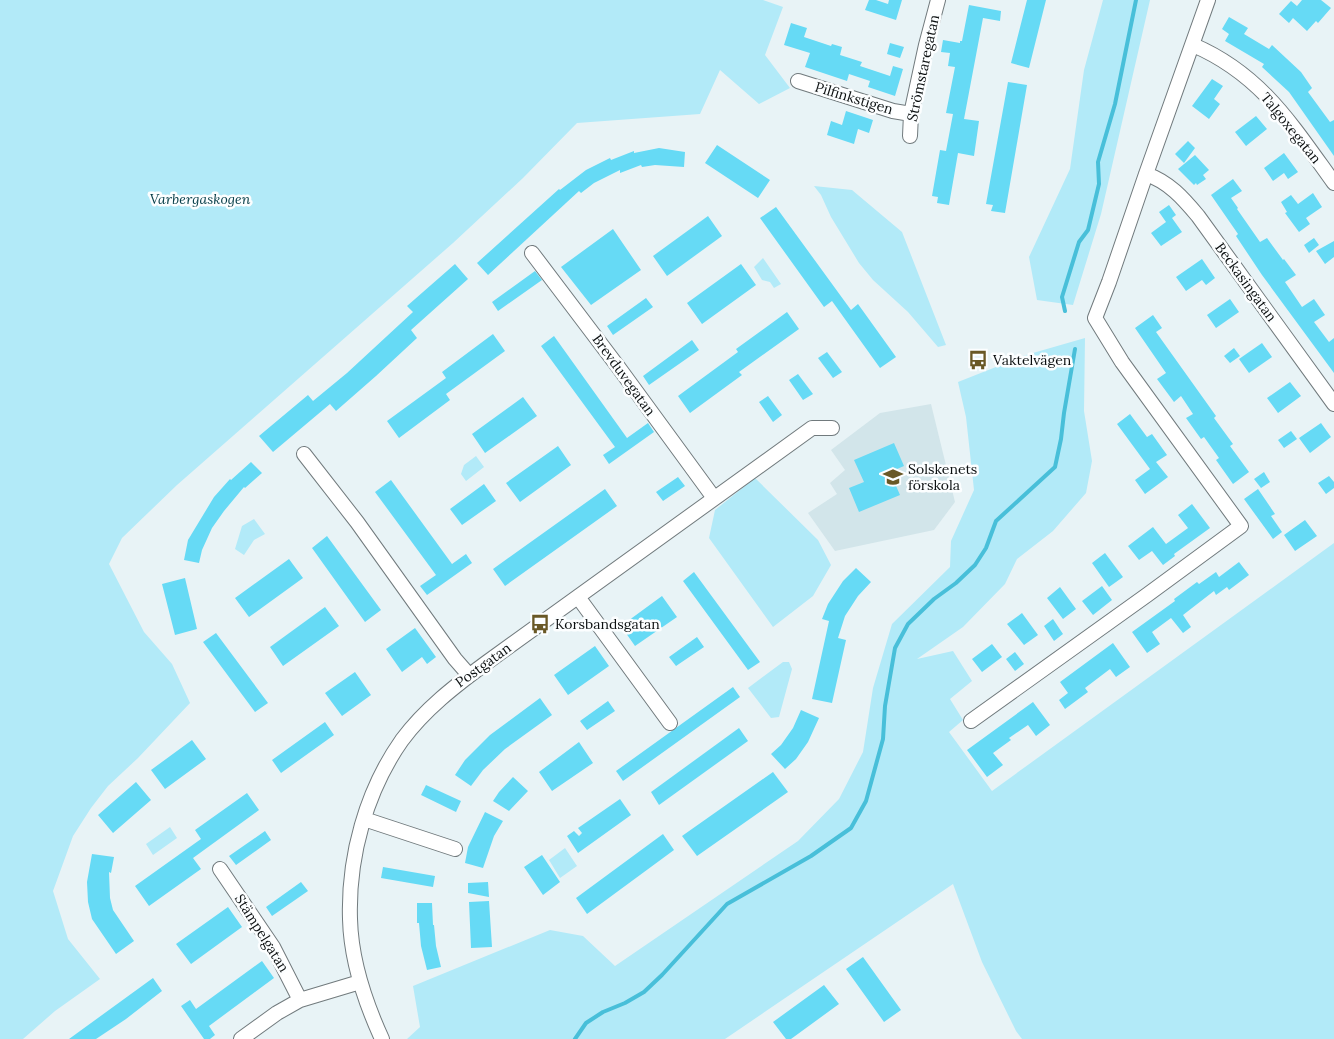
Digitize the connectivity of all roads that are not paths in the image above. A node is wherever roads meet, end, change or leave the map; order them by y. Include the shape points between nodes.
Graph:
1 (938, 0) edge
2 (1208, 0) edge
3 (1193, 44) junction
4 (798, 81) dead end
5 (911, 114) junction
6 (910, 136) dead end
7 (1146, 174) junction
8 (1334, 183) edge
9 (532, 253) dead end
10 (1334, 404) edge
11 (832, 428) dead end
12 (304, 454) dead end
13 (714, 498) junction
14 (578, 597) junction
15 (469, 676) junction
16 (971, 721) dead end
17 (670, 723) dead end
18 (364, 820) junction
19 (455, 848) dead end
20 (220, 869) dead end
21 (360, 982) junction
22 (300, 1000) junction
23 (241, 1039) edge
24 (382, 1039) edge

1 - 5 street, Strömstaregatan
2 - 3 street
3 - 7 street
3 - 8 street, Talgoxegatan via 1236,68 1275,102
4 - 5 street, Pilfinkstigen
5 - 6 street, Strömstaregatan
7 - 10 street, Beckasingatan via 1174,190 1192,209
7 - 16 street via 1095,318 1122,362 1241,526
9 - 13 street, Brevduvegatan
11 - 13 street, Postgatan via 812,428
12 - 15 street via 358,522
13 - 14 street, Postgatan
14 - 15 street, Postgatan
14 - 17 street
15 - 18 street, Postgatan via 433,706 402,740 372,796
18 - 19 street
18 - 21 street, Postgatan via 354,860 350,919
20 - 22 street, Stämpelgatan via 273,947
21 - 22 street
21 - 24 street, Postgatan
22 - 23 street

